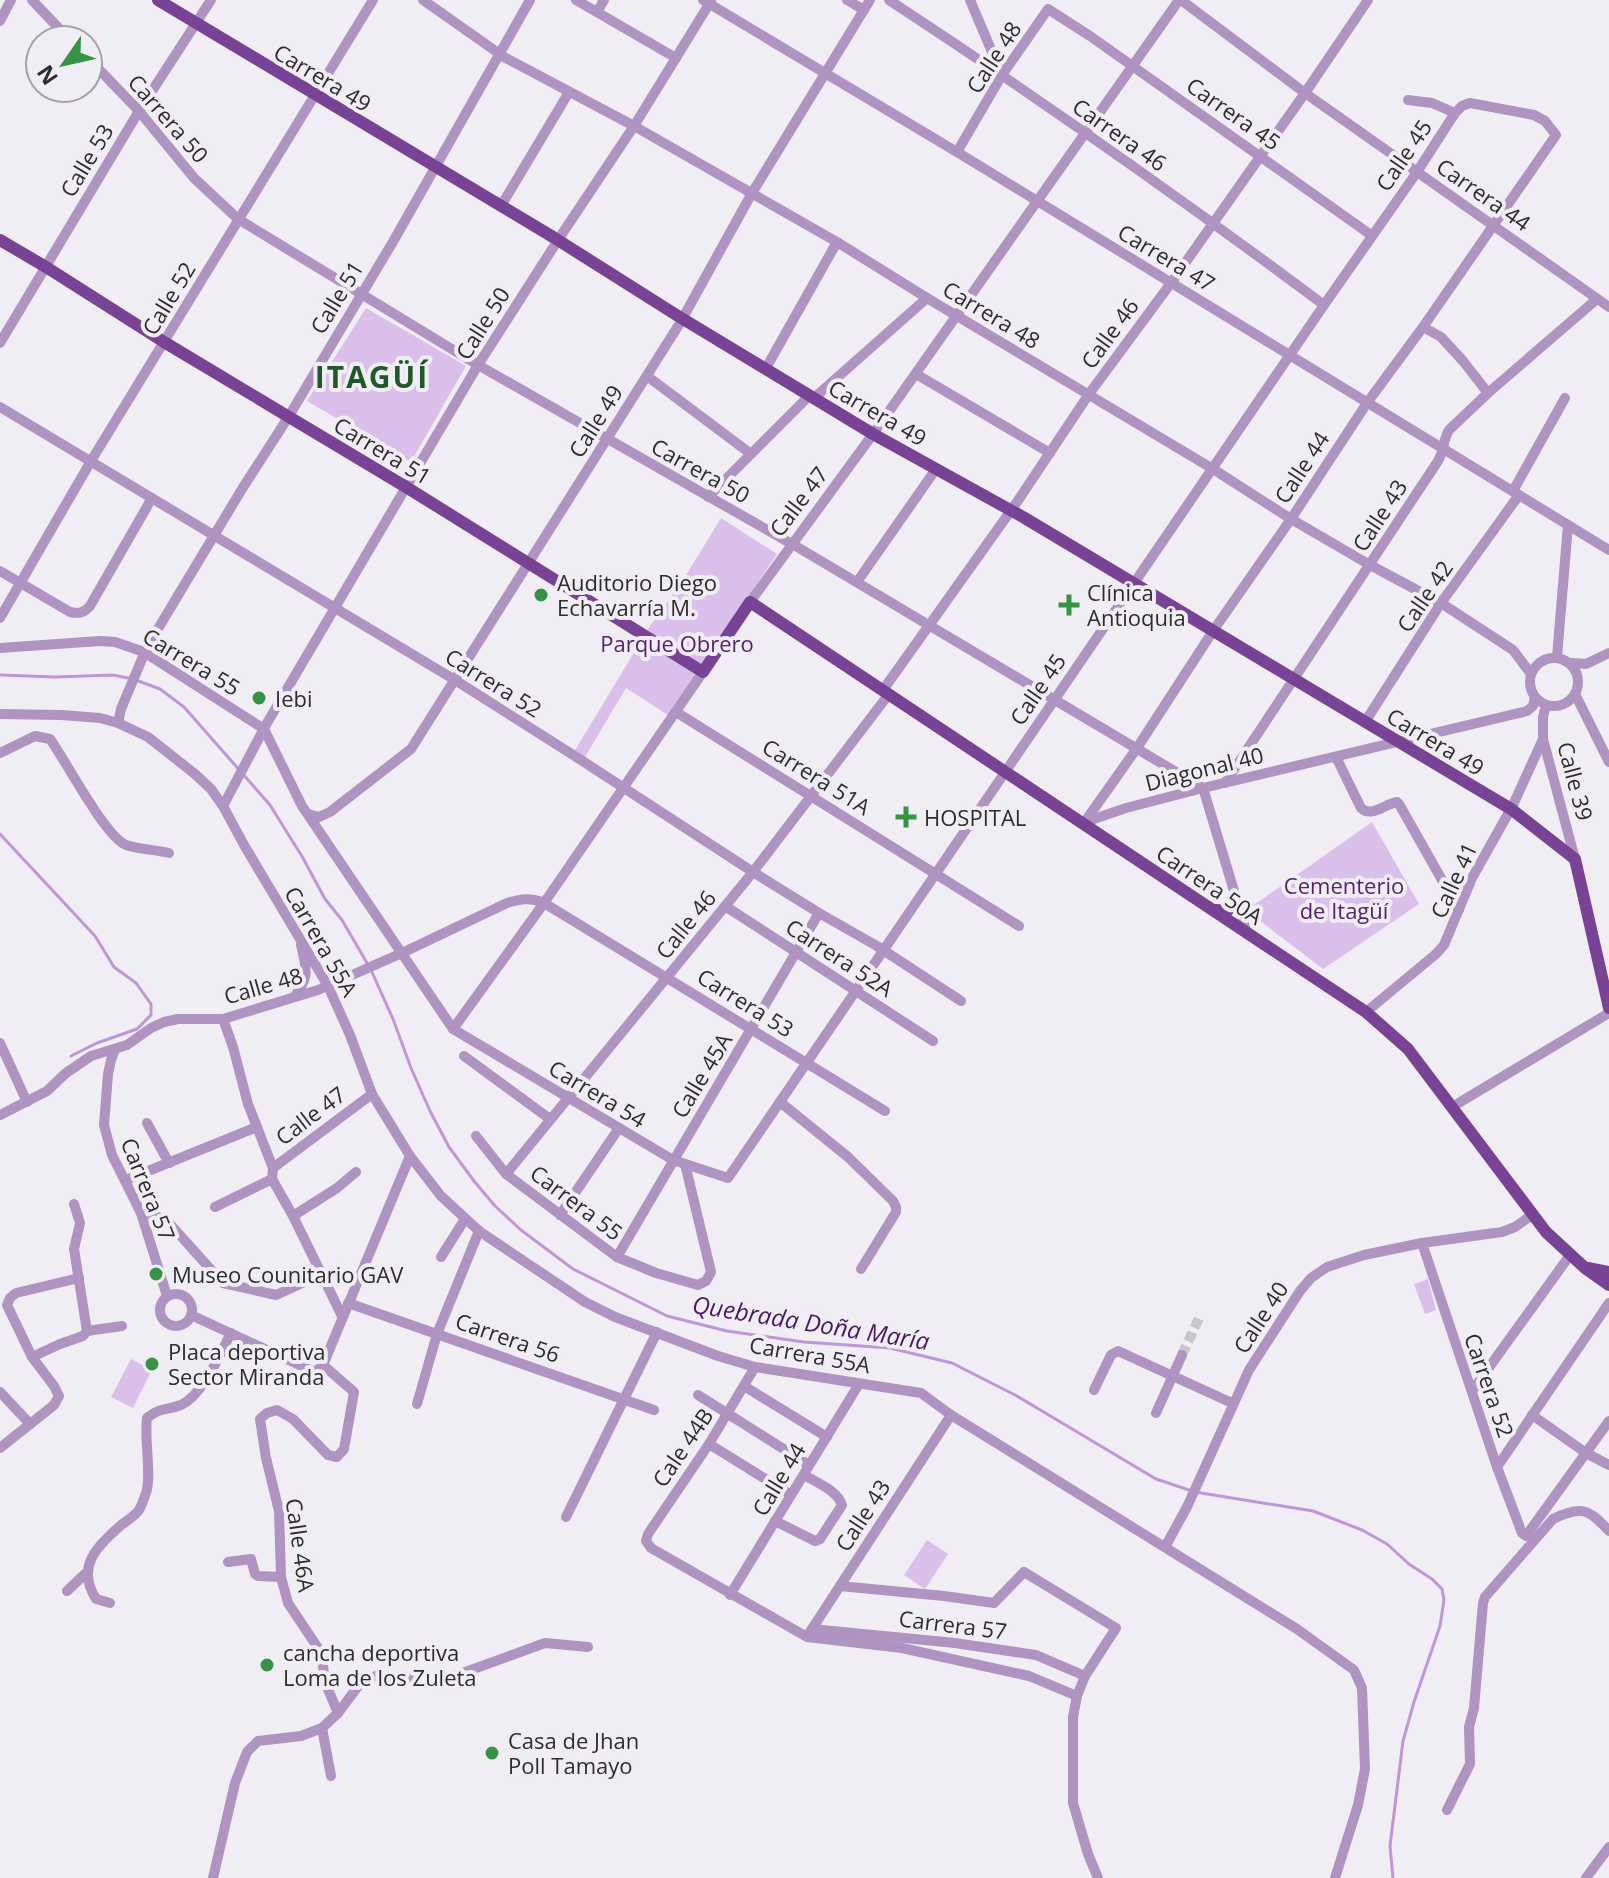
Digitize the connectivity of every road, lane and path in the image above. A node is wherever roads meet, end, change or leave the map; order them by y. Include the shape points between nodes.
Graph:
1 (11, 0) edge
2 (32, 0) edge
3 (158, 0) edge
4 (211, 0) edge
5 (373, 0) edge
6 (423, 0) edge
7 (530, 0) edge
8 (576, 0) edge
9 (604, 0) edge
10 (847, 0) edge
11 (889, 0) edge
12 (970, 0) edge
13 (1180, 0) edge
14 (1368, 0) edge
15 (708, 1) edge
16 (867, 5) edge
17 (597, 12) junction
18 (0, 21) edge
19 (196, 23) junction
20 (55, 24) edge
21 (1073, 24) joint
22 (499, 54) junction
23 (676, 58) junction
24 (1133, 67) junction
25 (825, 73) junction
26 (104, 75) edge
27 (1002, 75) junction
28 (569, 92) junction
29 (1305, 93) junction
30 (316, 95) junction
31 (1408, 100) dead end
32 (1459, 110) junction
33 (139, 111) junction
34 (634, 126) junction
35 (1086, 135) junction
36 (957, 152) junction
37 (1260, 156) junction
38 (436, 167) junction
39 (1417, 172) junction
40 (752, 193) junction
41 (1037, 202) junction
42 (501, 206) junction
43 (238, 219) junction
44 (1212, 223) junction
45 (1494, 226) junction
46 (1371, 235) junction
47 (0, 240) edge
48 (558, 240) junction
49 (837, 242) junction
50 (46, 267) junction
51 (1171, 283) junction
52 (361, 294) junction
53 (927, 298) junction
54 (1597, 299) junction
55 (1324, 305) junction
56 (1609, 307) edge
57 (957, 316) junction
58 (682, 319) junction
59 (1423, 327) junction
60 (164, 342) junction
61 (0, 343) edge
62 (1289, 355) junction
63 (478, 365) junction
64 (766, 368) junction
65 (916, 374) junction
66 (647, 376) junction
67 (1488, 393) junction
68 (1089, 394) junction
69 (812, 397) junction
70 (1565, 398) dead end
71 (1367, 403) junction
72 (0, 407) edge
73 (289, 416) junction
74 (873, 434) junction
75 (607, 440) junction
76 (1443, 449) junction
77 (1050, 453) junction
78 (751, 454) junction
79 (91, 461) junction
80 (936, 469) junction
81 (1213, 469) junction
82 (406, 487) junction
83 (1516, 493) junction
84 (708, 497) junction
85 (152, 498) junction
86 (1011, 510) junction
87 (1291, 519) junction
88 (1568, 525) junction
89 (214, 536) junction
90 (792, 543) junction
91 (1609, 550) edge
92 (529, 564) junction
93 (1370, 565) junction
94 (0, 571) edge
95 (857, 582) junction
96 (19, 583) junction
97 (1134, 585) junction
98 (750, 602) junction
99 (1441, 603) junction
100 (334, 608) junction
101 (0, 618) edge
102 (928, 625) junction
103 (1213, 631) junction
104 (0, 648) edge
105 (1609, 653) edge
106 (143, 654) junction
107 (1557, 657) junction
108 (1571, 663) junction
109 (1586, 664) junction
110 (703, 672) junction
111 (1531, 674) junction
112 (1578, 675) junction
113 (1294, 679) junction
114 (455, 680) junction
115 (886, 692) junction
116 (1575, 694) junction
117 (1535, 697) junction
118 (1054, 699) junction
119 (1546, 705) junction
120 (676, 712) junction
121 (0, 714) edge
122 (1365, 722) junction
123 (118, 723) junction
124 (262, 733) junction
125 (1543, 739) junction
126 (1399, 742) junction
127 (1137, 748) junction
128 (0, 753) edge
129 (1336, 757) junction
130 (1609, 762) edge
131 (1006, 772) junction
132 (1225, 783) junction
133 (624, 787) junction
134 (1203, 788) junction
135 (1105, 793) junction
136 (811, 796) junction
137 (225, 803) junction
138 (1126, 808) junction
139 (1511, 809) junction
140 (308, 814) junction
141 (1084, 823) junction
142 (169, 853) dead end
143 (1575, 859) junction
144 (753, 872) junction
145 (936, 874) junction
146 (1238, 901) junction
147 (544, 903) junction
148 (725, 906) junction
149 (1213, 909) junction
150 (1459, 910) junction
151 (819, 913) junction
152 (1019, 926) dead end
153 (1247, 934) junction
154 (300, 938) junction
155 (884, 951) junction
156 (402, 953) junction
157 (797, 953) junction
158 (667, 978) junction
159 (328, 986) junction
160 (856, 992) junction
161 (293, 998) junction
162 (961, 1001) dead end
163 (1609, 1010) edge
164 (1366, 1012) junction
165 (223, 1019) junction
166 (453, 1029) junction
167 (751, 1029) junction
168 (933, 1041) dead end
169 (0, 1043) edge
170 (115, 1049) junction
171 (464, 1056) dead end
172 (807, 1063) junction
173 (372, 1094) junction
174 (567, 1098) junction
175 (27, 1102) junction
176 (780, 1102) junction
177 (1452, 1107) junction
178 (885, 1111) dead end
179 (0, 1115) edge
180 (550, 1119) junction
181 (147, 1123) dead end
182 (257, 1127) junction
183 (619, 1128) junction
184 (476, 1136) dead end
185 (410, 1156) junction
186 (673, 1160) junction
187 (169, 1163) junction
188 (685, 1164) junction
189 (356, 1172) dead end
190 (272, 1174) junction
191 (506, 1174) junction
192 (728, 1178) joint
193 (126, 1180) junction
194 (74, 1204) dead end
195 (215, 1207) dead end
196 (141, 1213) junction
197 (560, 1215) junction
198 (1532, 1215) junction
199 (293, 1216) junction
200 (465, 1219) junction
201 (479, 1231) junction
202 (1422, 1243) junction
203 (1570, 1255) junction
204 (441, 1257) dead end
205 (617, 1257) junction
206 (1585, 1268) junction
207 (861, 1269) dead end
208 (1609, 1272) edge
209 (322, 1274) junction
210 (79, 1278) junction
211 (1609, 1285) edge
212 (167, 1296) junction
213 (348, 1303) junction
214 (1609, 1303) edge
215 (191, 1315) junction
216 (342, 1316) junction
217 (122, 1326) dead end
218 (87, 1331) junction
219 (657, 1332) junction
220 (231, 1333) junction
221 (437, 1334) junction
222 (1182, 1355) tunnel mouth
223 (32, 1357) junction
224 (755, 1367) junction
225 (319, 1368) junction
226 (1173, 1376) junction
227 (859, 1384) junction
228 (744, 1386) junction
229 (1094, 1390) dead end
230 (1472, 1391) junction
231 (0, 1392) edge
232 (698, 1395) dead end
233 (623, 1400) junction
234 (1232, 1403) junction
235 (417, 1404) dead end
236 (654, 1410) dead end
237 (1156, 1413) dead end
238 (728, 1414) junction
239 (951, 1415) junction
240 (1532, 1415) junction
241 (1609, 1421) edge
242 (30, 1424) junction
243 (827, 1437) junction
244 (709, 1444) junction
245 (0, 1448) edge
246 (1586, 1453) junction
247 (1609, 1465) edge
248 (1497, 1467) junction
249 (806, 1470) junction
250 (791, 1495) junction
251 (566, 1517) dead end
252 (775, 1521) junction
253 (1609, 1531) edge
254 (1165, 1547) junction
255 (228, 1562) dead end
256 (86, 1573) junction
257 (281, 1577) junction
258 (840, 1586) junction
259 (67, 1591) dead end
260 (730, 1595) junction
261 (110, 1603) dead end
262 (810, 1633) junction
263 (588, 1647) dead end
264 (1085, 1676) junction
265 (1077, 1696) junction
266 (338, 1713) junction
267 (322, 1728) junction
268 (331, 1776) dead end
269 (1447, 1810) dead end
270 (1609, 1847) edge
271 (213, 1878) edge
272 (1098, 1878) edge
273 (1335, 1878) edge
274 (1586, 1878) edge

1 - 18 street
2 - 20 street
3 - 19 main road, Carrera 49
4 - 19 street, Calle 53
5 - 30 street, Calle 52
6 - 22 street, Carrera 48
7 - 22 street, Calle 51
8 - 17 street
9 - 17 street
10 - 16 street
11 - 27 street, Carrera 46
12 - 27 street
13 - 24 street, Calle 47
13 - 29 street, Carrera 44
14 - 29 street, Calle 46
15 - 23 street, Calle 50
15 - 25 street, Carrera 47
16 - 25 street, Calle 49
17 - 23 street
19 - 30 main road, Carrera 49
19 - 33 street, Calle 53
21 - 24 street, Carrera 45
21 - 27 street, Calle 48 via 1048,9
22 - 28 street, Carrera 48
22 - 38 street, Calle 51
23 - 34 street, Calle 50
24 - 35 street, Calle 47
24 - 37 street, Carrera 45
25 - 36 street, Carrera 47
25 - 40 street, Calle 49
26 - 33 street, Carrera 50
27 - 35 street, Carrera 46
27 - 36 street, Calle 48
28 - 34 street, Carrera 48
28 - 42 street
29 - 37 street, Calle 46
29 - 39 street, Carrera 44
30 - 38 main road, Carrera 49
30 - 43 street, Calle 52
31 - 32 street
32 - 39 street, Calle 45
32 - 45 street, Calle 44 via 1470,103 1534,115 1556,135
33 - 43 street, Carrera 50 via 194,178
33 - 50 street, Calle 53
34 - 40 street, Carrera 48
34 - 48 street, Calle 50
35 - 41 street, Calle 47
35 - 44 street, Carrera 46
36 - 41 street, Carrera 47
37 - 44 street, Calle 46
37 - 46 street, Carrera 45
38 - 42 main road, Carrera 49
38 - 52 street, Calle 51
39 - 45 street, Carrera 44
39 - 46 street, Calle 45
40 - 49 street, Carrera 48
40 - 58 street, Calle 49
41 - 51 street, Carrera 47
41 - 57 street, Calle 47
42 - 48 main road, Carrera 49
43 - 52 street, Carrera 50
43 - 60 street, Calle 52
44 - 51 street, Calle 46
44 - 55 street, Carrera 46
45 - 54 street, Carrera 44
45 - 59 street, Calle 44
46 - 55 street, Calle 45
47 - 50 main road, Carrera 51
48 - 58 main road, Carrera 49
48 - 63 street, Calle 50
49 - 53 street, Carrera 48
49 - 64 street
50 - 60 main road, Carrera 51
50 - 61 street, Calle 53
51 - 62 street, Carrera 47
51 - 68 street, Calle 46
52 - 63 street, Carrera 50
52 - 73 street, Calle 51
53 - 57 street, Carrera 48
53 - 69 street
54 - 56 street, Carrera 44
54 - 67 street, Calle 43
55 - 62 street, Calle 45
57 - 65 street, Calle 47
57 - 68 street, Carrera 48
58 - 64 main road, Carrera 49
58 - 66 street, Calle 49
59 - 67 street via 1441,337
59 - 71 street, Calle 44
60 - 73 main road, Carrera 51
60 - 79 street, Calle 52
62 - 71 street, Carrera 47
62 - 81 street, Calle 45
63 - 75 street, Carrera 50
63 - 82 street, Calle 50
64 - 69 main road, Carrera 49
65 - 74 street, Calle 47
65 - 77 street
66 - 75 street, Calle 49
66 - 78 street
67 - 76 street, Calle 43 via 1449,430
68 - 77 street, Calle 46
68 - 81 street, Carrera 48
69 - 74 main road, Carrera 49
69 - 78 street
70 - 83 street, Calle 42
71 - 76 street, Carrera 47
71 - 87 street, Calle 44
72 - 79 street, Carrera 52
73 - 82 main road, Carrera 51
73 - 89 street, Calle 51
74 - 80 main road, Carrera 49
74 - 90 street, Calle 47
75 - 84 street, Carrera 50
75 - 92 street, Calle 49
76 - 83 street, Carrera 47
76 - 93 street, Calle 43
77 - 86 street, Calle 46
78 - 84 street
79 - 85 street, Carrera 52
79 - 96 street, Calle 52
80 - 86 main road, Carrera 49
80 - 95 street
81 - 87 street, Carrera 48
81 - 97 street, Calle 45
82 - 92 main road, Carrera 51
82 - 100 street, Calle 50
83 - 88 street, Carrera 47
83 - 99 street, Calle 42
84 - 90 street, Carrera 50
85 - 89 street, Carrera 52
85 - 96 street via 85,612 70,612
86 - 97 main road, Carrera 49
86 - 102 street, Calle 46
87 - 93 street, Carrera 48
87 - 103 street, Calle 44
88 - 91 street, Carrera 47
88 - 107 street
89 - 100 street, Carrera 52
89 - 106 street, Calle 51
90 - 95 street, Carrera 50
90 - 98 street, Calle 47
92 - 110 main road, Carrera 51
92 - 114 street, Calle 49
93 - 99 street, Carrera 48
93 - 113 street, Calle 43
94 - 96 street
95 - 102 street, Carrera 50
96 - 101 street, Calle 52
97 - 103 main road, Carrera 49
97 - 118 street, Calle 45
98 - 110 main road, Calle 47
98 - 115 main road, Carrera 50A
99 - 111 street, Carrera 48 via 1513,650
99 - 122 street, Calle 42
100 - 114 street, Carrera 52
100 - 124 street, Calle 50
102 - 115 street, Calle 46
102 - 118 street, Carrera 50
103 - 113 main road, Carrera 49
103 - 127 street, Calle 44
104 - 106 street, Carrera 55 via 100,641
105 - 109 street
106 - 123 street, Calle 51
106 - 124 street, Carrera 55
107 - 108 street
107 - 111 street via 1541,661
108 - 109 street
108 - 112 street
109 - 112 street
110 - 120 street, Calle 47
111 - 117 street
112 - 116 street
113 - 122 main road, Carrera 49
113 - 132 street, Calle 43
114 - 133 street, Carrera 52
114 - 140 street, Calle 49 via 411,749 330,812
115 - 131 main road, Carrera 50A
115 - 136 street, Calle 46
116 - 119 street via 1564,704
116 - 130 street
117 - 119 street
117 - 126 street, Diagonal 40 via 1527,711
118 - 127 street, Carrera 50
118 - 131 street, Calle 45
119 - 125 street, Calle 39
120 - 133 street, Calle 47
120 - 136 street, Carrera 51A
121 - 123 street, Carrera 55A
122 - 126 main road, Carrera 49
123 - 137 street, Carrera 55A via 148,737
124 - 137 street, Calle 50
124 - 140 street
125 - 139 street, Calle 41
125 - 143 street, Calle 39
126 - 129 street, Diagonal 40
126 - 139 main road, Carrera 49
127 - 134 street, Carrera 50
127 - 135 street, Calle 44
128 - 142 street via 35,736 50,739 111,831 125,844
129 - 132 street, Diagonal 40
129 - 150 street via 1365,812 1399,804
131 - 141 main road, Carrera 50A
131 - 145 street, Calle 45
132 - 134 street, Diagonal 40
133 - 144 street, Carrera 52
133 - 147 street, Calle 47
134 - 138 street, Diagonal 40
134 - 146 street
135 - 138 street
135 - 141 street, Calle 44
136 - 144 street, Calle 46
136 - 145 street, Carrera 51A
137 - 154 street, Carrera 55A
138 - 141 street, Diagonal 40
139 - 143 main road, Carrera 49
139 - 150 street, Calle 41
140 - 156 street
141 - 149 main road, Carrera 50A
143 - 163 main road, Calle 39
144 - 148 street, Calle 46
144 - 151 street, Carrera 52
145 - 152 street, Carrera 51A
145 - 155 street, Calle 45
146 - 149 main road via 1227,911
146 - 153 street
147 - 156 street, Calle 48 via 523,898 507,903
147 - 158 street, Carrera 53
147 - 166 street, Calle 47
148 - 157 street, Carrera 52A
148 - 158 street, Calle 46
149 - 153 main road, Carrera 50A
150 - 164 street, Calle 41 via 1436,954
151 - 155 street, Carrera 52
151 - 157 street, Calle 45A
153 - 164 main road, Carrera 50A
154 - 159 street, Carrera 55A
154 - 161 street via 306,979
155 - 160 street, Calle 45
155 - 162 street, Carrera 52
156 - 159 street, Calle 48
156 - 166 street
157 - 160 street, Carrera 52A
157 - 167 street, Calle 45A
158 - 167 street, Carrera 53
158 - 174 street, Calle 46
159 - 161 street, Calle 48
159 - 173 street, Carrera 55A
160 - 168 street, Carrera 52A
160 - 172 street, Calle 45
161 - 165 street, Calle 48
163 - 177 street
164 - 177 main road, Carrera 50A via 1408,1049
165 - 170 street, Calle 48 via 164,1022
165 - 182 street
166 - 174 street, Carrera 54
167 - 172 street, Carrera 53
167 - 186 street, Calle 45A
169 - 175 street
170 - 175 street, Calle 48 via 91,1056
170 - 193 street, Carrera 57 via 104,1125
171 - 180 street
172 - 176 street, Calle 45
172 - 178 street, Carrera 53
173 - 185 street, Carrera 55A
173 - 190 street, Calle 47
174 - 180 street, Calle 46
174 - 183 street, Carrera 54
175 - 179 street, Calle 48
176 - 192 street, Calle 45
176 - 207 street via 893,1201 896,1212
177 - 198 main road, Carrera 50A
180 - 191 street, Calle 46
181 - 187 street
182 - 187 street
182 - 190 street
183 - 186 street, Carrera 54
183 - 197 street
184 - 191 street, Carrera 55
185 - 200 street, Carrera 55A
185 - 213 street
186 - 188 street, Carrera 54
186 - 205 street, Calle 45A
187 - 193 street
188 - 192 street, Carrera 54
188 - 205 street, Carrera 55 via 711,1272 706,1281 698,1285
189 - 199 street
190 - 195 street, Calle 47
190 - 199 street
191 - 197 street, Carrera 55
193 - 196 street, Carrera 57
194 - 210 street via 80,1223 74,1249
196 - 209 street via 169,1223 223,1283 276,1295
196 - 212 street, Carrera 57
197 - 205 street, Carrera 55
198 - 202 street, Calle 40 via 1502,1232
198 - 203 main road, Carrera 50A
199 - 209 street
200 - 201 street, Carrera 55A
200 - 204 street
201 - 219 street, Carrera 55A via 585,1302
201 - 221 street
202 - 230 street, Carrera 52
202 - 234 street, Calle 40 via 1364,1255 1311,1278
203 - 206 main road, Carrera 50A
203 - 230 street
206 - 208 main road
206 - 211 main road, Carrera 50A
209 - 216 street
210 - 218 street
210 - 223 street via 10,1298 7,1305
212 - 215 street via 174,1293 189,1300
212 - 215 street via 159,1311 169,1325 178,1326
213 - 216 street
213 - 221 street, Carrera 56
214 - 240 street
215 - 220 street
216 - 225 street
217 - 218 street
218 - 223 street
219 - 224 street, Carrera 55A
219 - 233 street
220 - 225 street
220 - 256 street via 191,1399 147,1418 148,1488 138,1511 101,1545
221 - 233 street, Carrera 56
221 - 235 street
222 - 226 street
223 - 242 street via 59,1396
224 - 227 street, Carrera 55A
224 - 228 street, Cale 44B
225 - 257 street, Calle 46A via 354,1392 344,1449 337,1457 277,1410 260,1419 279,1511
226 - 229 street via 1118,1351
226 - 234 street
226 - 237 street
227 - 239 street, Carrera 55A via 921,1393
227 - 243 street, Calle 44
228 - 238 street, Cale 44B
228 - 243 street
230 - 248 street, Carrera 52
231 - 242 street
232 - 238 street
233 - 236 street, Carrera 56
233 - 251 street
234 - 254 street, Calle 40
238 - 244 street, Cale 44B
238 - 249 street
239 - 254 street, Carrera 55A
239 - 258 street, Calle 43
240 - 246 street
240 - 248 street
241 - 246 street
242 - 245 street
243 - 249 street, Calle 44
244 - 250 street
244 - 260 street, Cale 44B via 646,1541
246 - 247 street
246 - 248 street, Carrera 52 via 1526,1536
249 - 250 street, Calle 44
249 - 252 street via 842,1505 815,1541
250 - 252 street, Calle 44
252 - 260 street, Calle 44
253 - 269 street via 1593,1514 1581,1511 1553,1519 1485,1597 1469,1727 1470,1764
254 - 273 street, Carrera 55A via 1354,1670 1362,1688 1365,1769
255 - 257 street via 251,1559 261,1578
256 - 259 street
256 - 261 street via 96,1599
257 - 266 street, Calle 46A via 288,1603 318,1648
258 - 262 street, Calle 43
258 - 264 street via 994,1603 1024,1572 1116,1628
260 - 262 street
262 - 264 street, Carrera 57 via 955,1643 1036,1655
262 - 265 street, Carrera 57 via 1029,1676
263 - 266 street via 545,1643 432,1681 377,1675 359,1685
264 - 265 street
265 - 272 street via 1073,1803
266 - 267 street
267 - 268 street
267 - 271 street via 258,1741 247,1752
270 - 274 street

